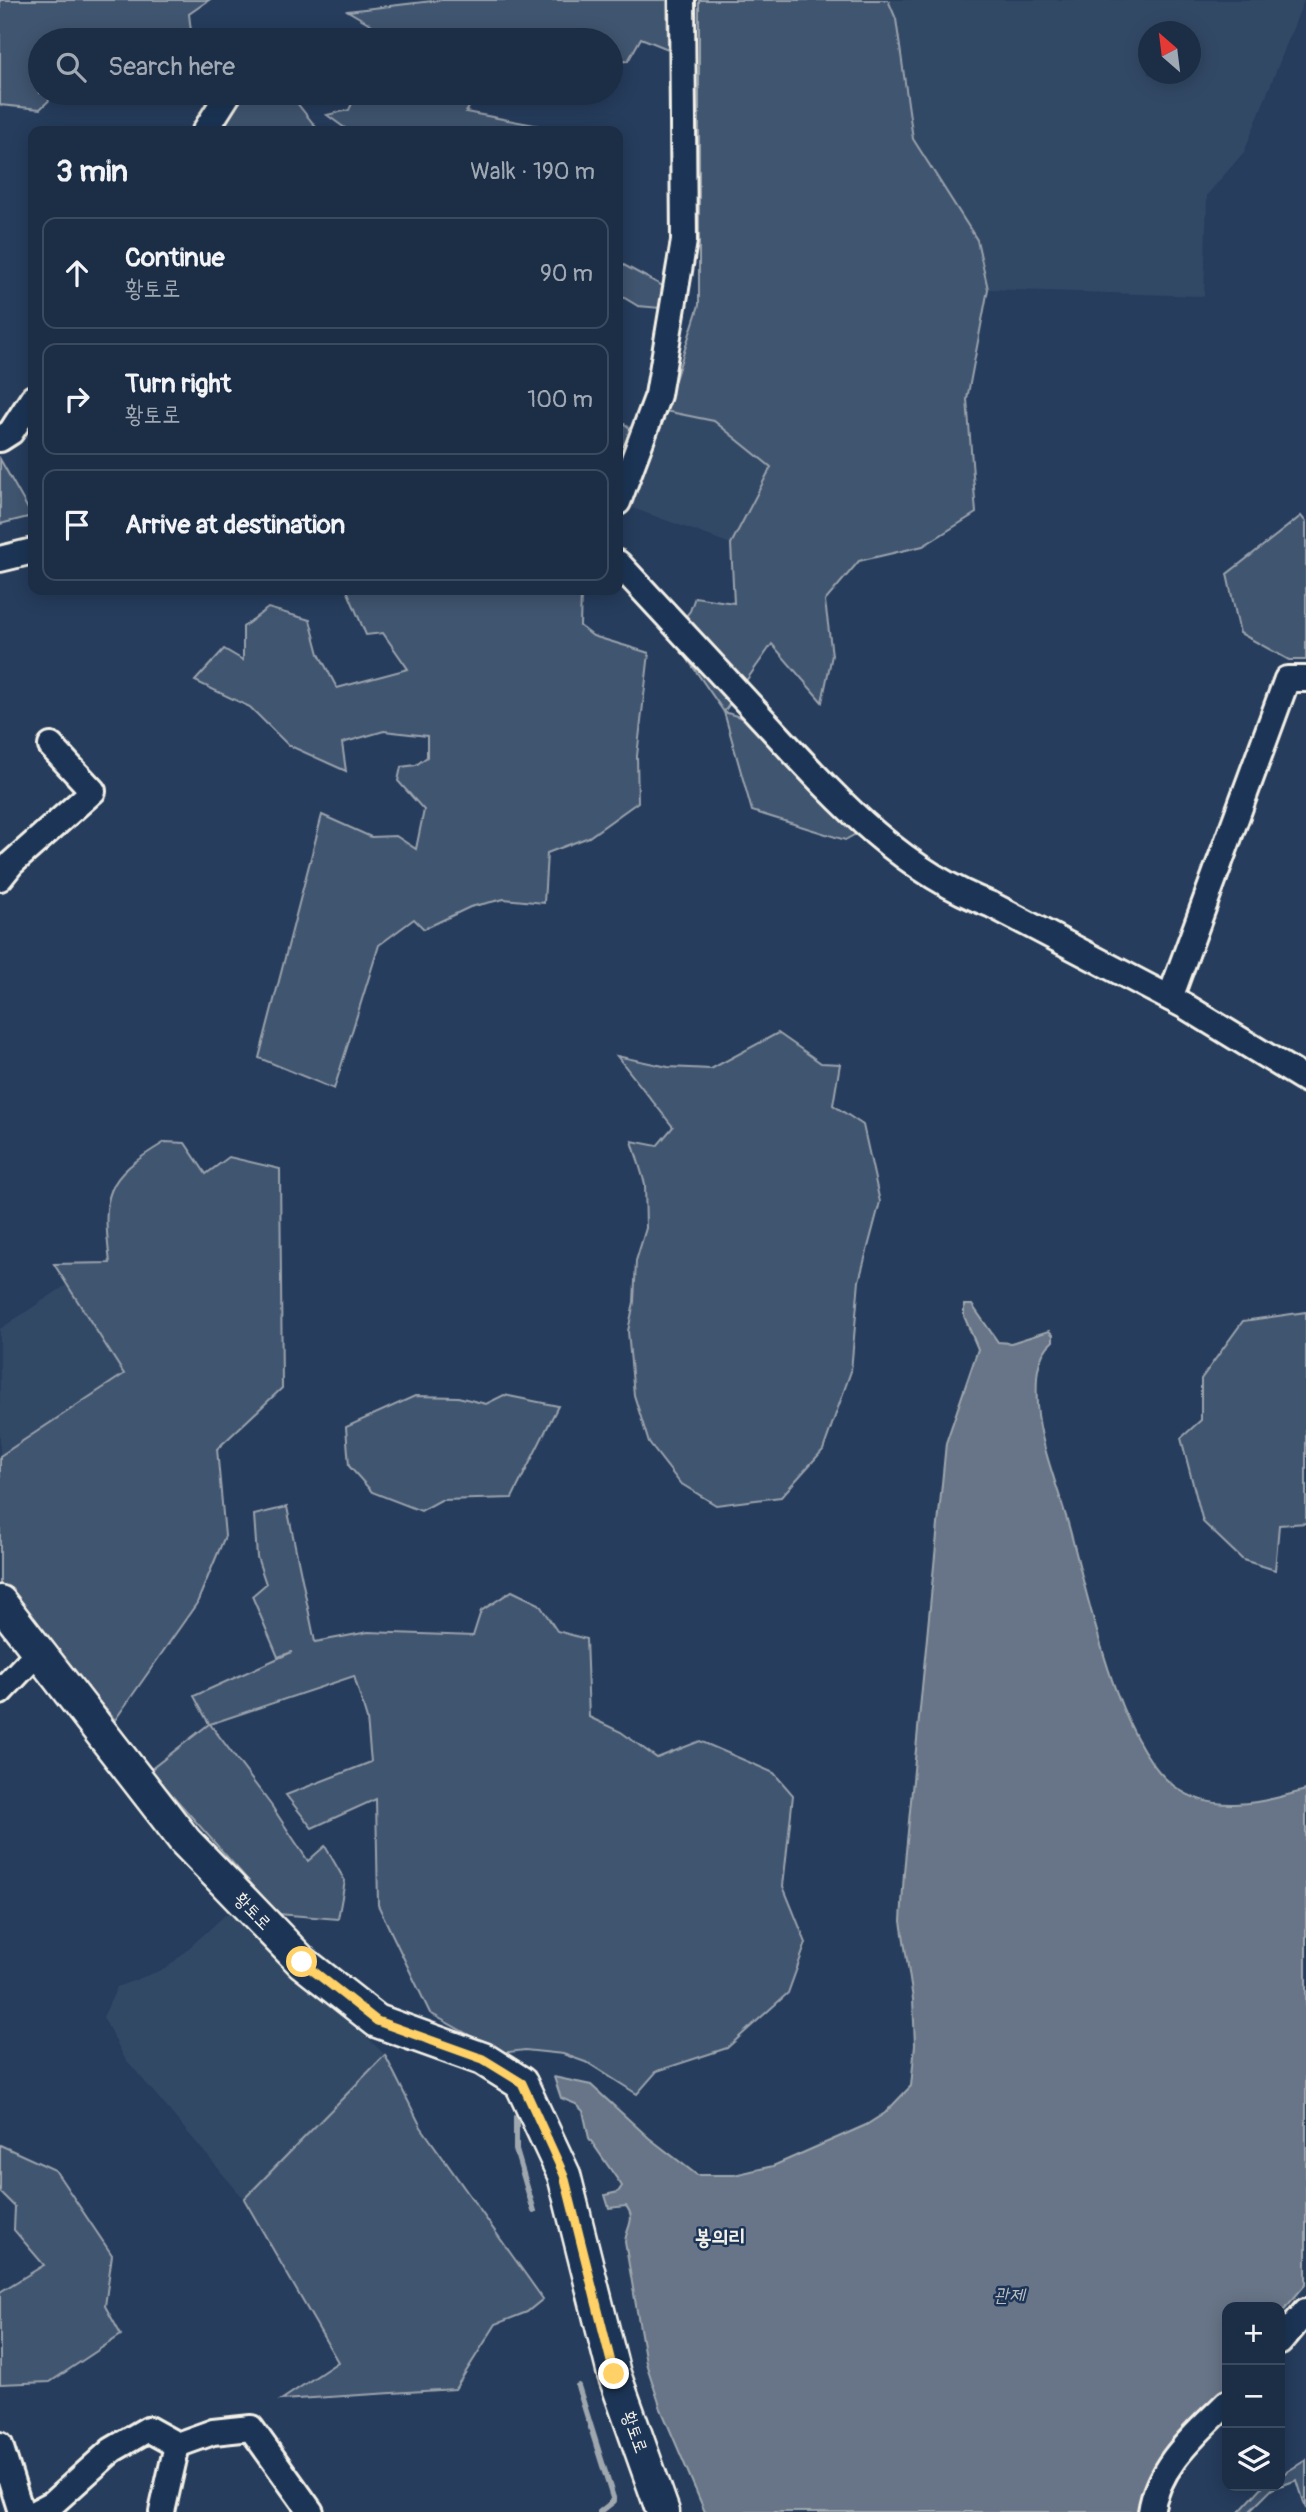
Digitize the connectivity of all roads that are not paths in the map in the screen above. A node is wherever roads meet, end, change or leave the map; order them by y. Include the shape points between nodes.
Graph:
1 (682, 0) edge
2 (221, 105) edge
3 (208, 126) edge
4 (28, 406) edge
5 (0, 439) edge
6 (623, 489) edge
7 (28, 552) edge
8 (0, 559) edge
9 (623, 568) edge
10 (1306, 679) edge
11 (51, 746) dead end
12 (0, 878) edge
13 (1170, 998) junction
14 (1306, 1080) edge
15 (0, 1602) edge
16 (37, 1653) junction
17 (0, 1692) edge
18 (1306, 2311) edge
19 (1285, 2336) edge
20 (1222, 2408) edge
21 (0, 2445) edge
22 (177, 2445) junction
23 (21, 2512) edge
24 (36, 2512) edge
25 (162, 2512) edge
26 (311, 2512) edge
27 (663, 2512) edge
28 (1151, 2512) edge

1 - 6 street via 684,241 658,395
2 - 3 street
4 - 5 street via 11,432
7 - 8 street
9 - 13 street via 885,844 963,895 992,905
10 - 13 street via 1287,679
11 - 12 street via 93,791
13 - 14 street
15 - 16 main road, 황토로
16 - 17 street
16 - 27 main road, 황토로 via 185,1842 302,1962 377,2021 483,2059 522,2083 564,2175 614,2374
18 - 19 street
20 - 28 street via 1176,2454 1154,2493
21 - 23 street
22 - 24 street via 148,2430 112,2450 53,2503
22 - 25 street
22 - 26 street via 213,2432 251,2428

